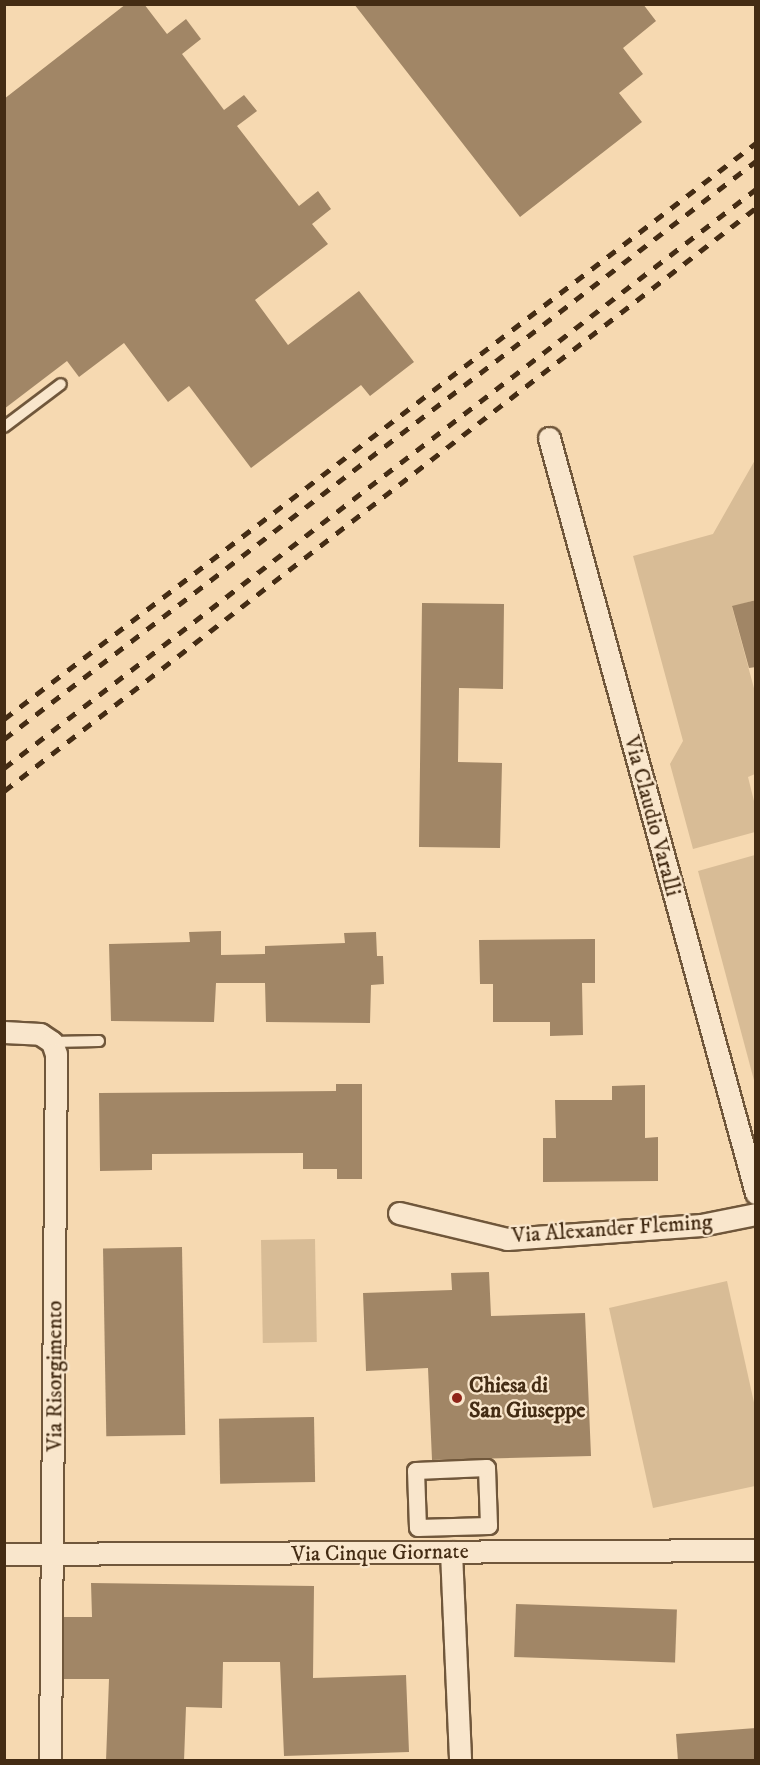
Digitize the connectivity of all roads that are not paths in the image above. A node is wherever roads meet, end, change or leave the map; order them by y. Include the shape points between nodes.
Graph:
1 (60, 384) dead end
2 (4, 428) edge
3 (549, 438) dead end
4 (4, 1032) edge
5 (99, 1041) dead end
6 (52, 1042) junction
7 (756, 1193) edge
8 (399, 1213) dead end
9 (756, 1214) edge
10 (418, 1528) joint
11 (756, 1550) edge
12 (450, 1552) junction
13 (53, 1553) junction
14 (4, 1554) edge
15 (50, 1761) edge
16 (460, 1761) edge

1 - 2 lane
3 - 7 street, Via Claudio Varalli
4 - 6 street via 40,1034
5 - 6 lane
6 - 13 street, Via Risorgimento via 57,1073
8 - 9 street, Via Alexander Fleming via 507,1239 701,1225
10 - 10 street via 489,1526 487,1468 416,1471
11 - 12 street, Via Cinque Giornate
12 - 13 street, Via Cinque Giornate
12 - 16 street
13 - 14 street, Via Cinque Giornate
13 - 15 street, Via Risorgimento

